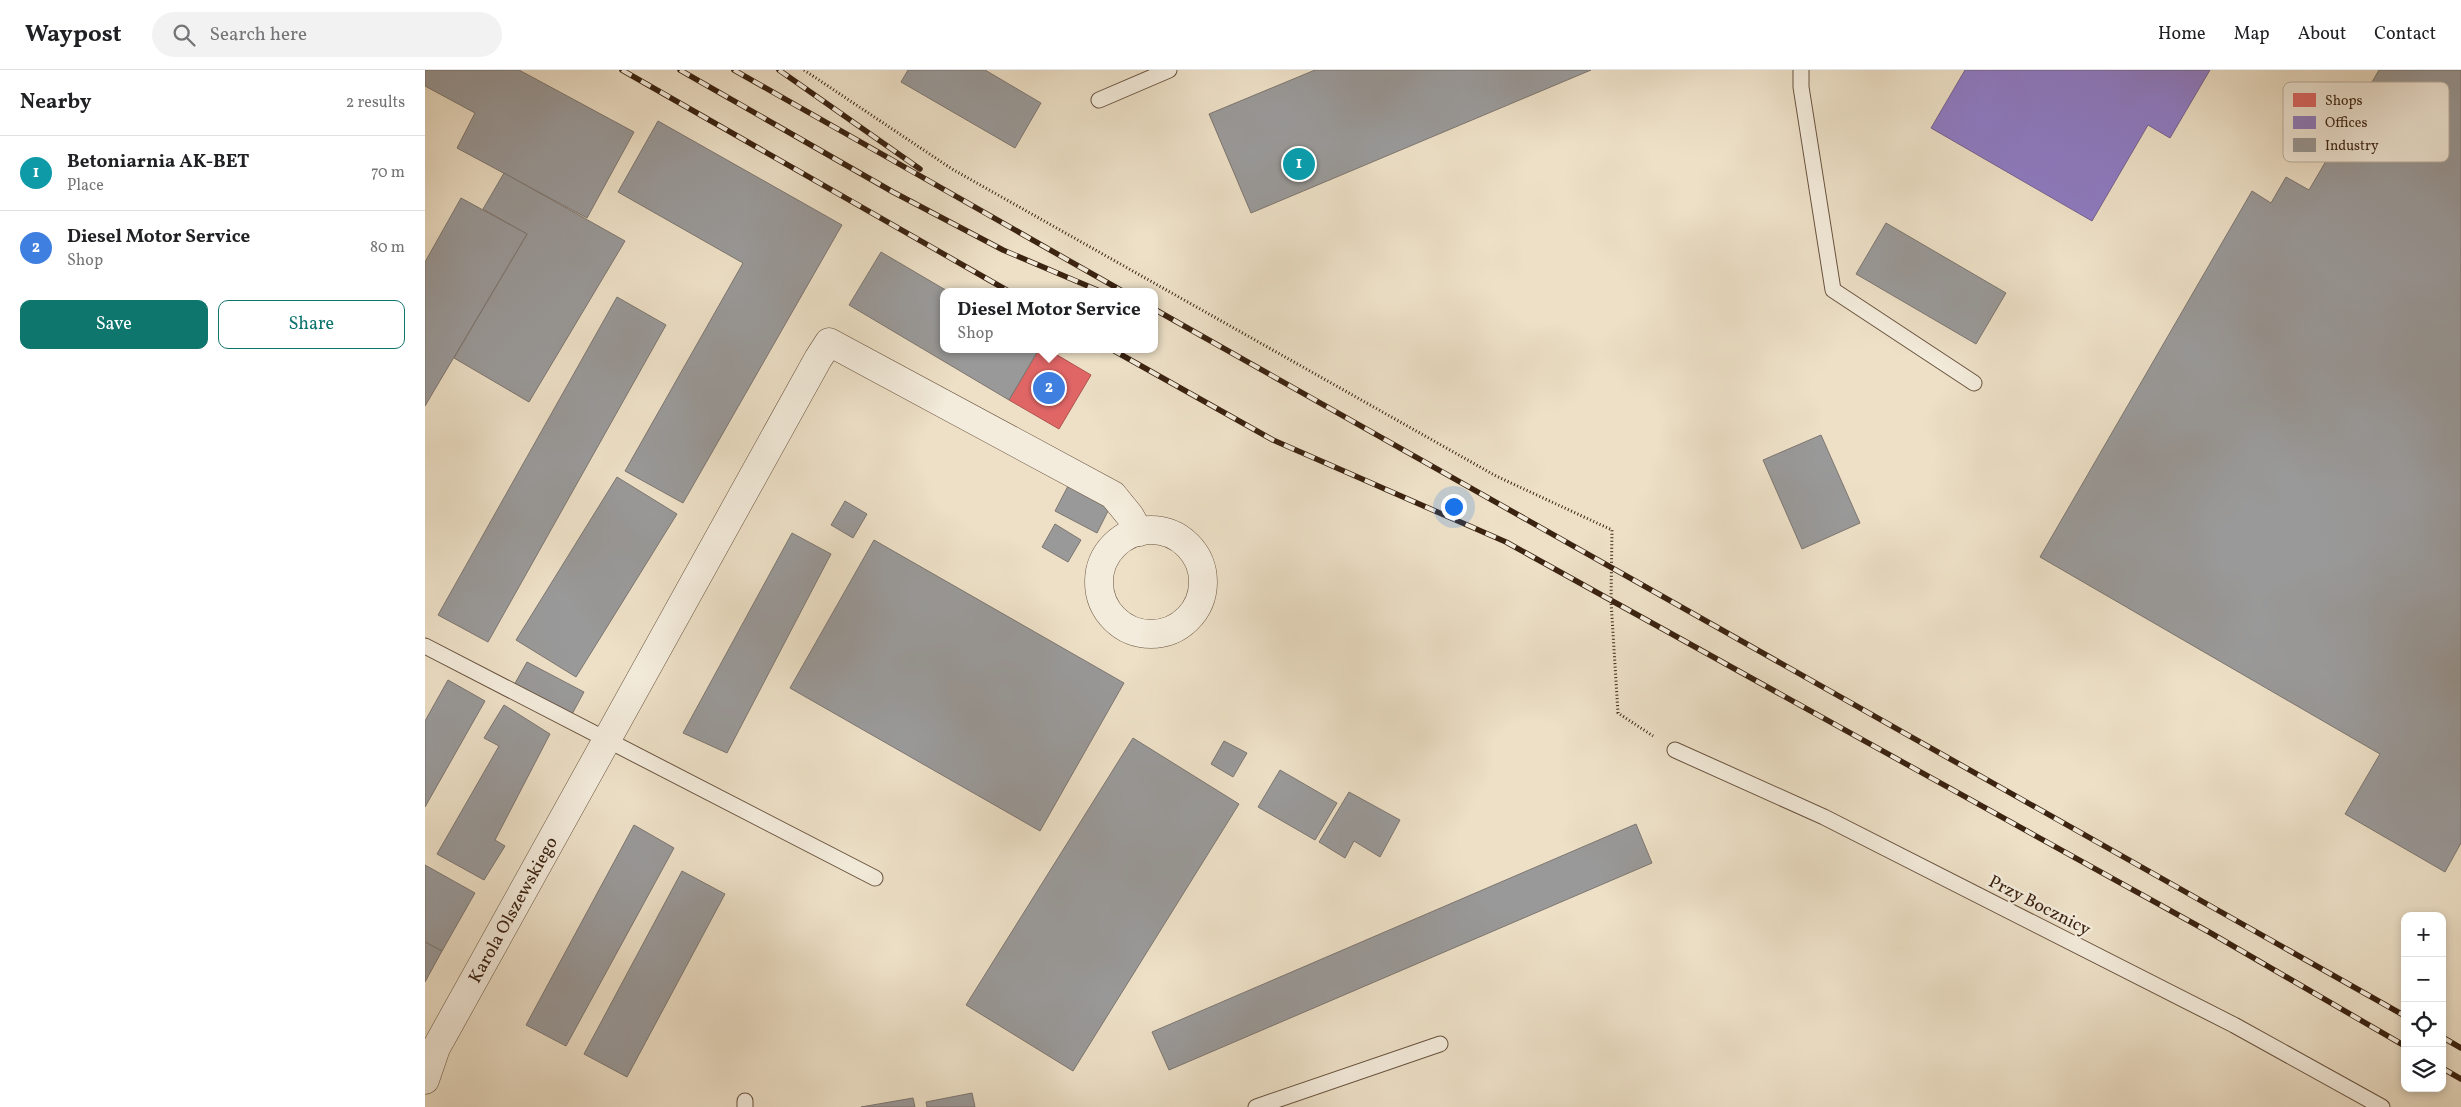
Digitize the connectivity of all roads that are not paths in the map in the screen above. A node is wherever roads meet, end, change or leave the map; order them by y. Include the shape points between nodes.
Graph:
1 (1169, 70) edge
2 (1801, 70) edge
3 (1153, 73) edge
4 (1099, 100) dead end
5 (1973, 383) dead end
6 (1139, 532) dead end
7 (425, 646) edge
8 (607, 740) junction
9 (1675, 750) road end
10 (875, 878) dead end
11 (1440, 1044) dead end
12 (425, 1080) edge
13 (1256, 1107) edge
14 (2382, 1107) edge

1 - 3 lane
2 - 5 lane via 1833,290
3 - 4 lane
6 - 8 street, Karola Olszewskiego via 1113,495 829,342
7 - 8 lane
8 - 10 lane
8 - 12 street, Karola Olszewskiego via 436,1048
9 - 14 lane, Przy Bocznicy via 1833,821 2234,1025
11 - 13 lane

